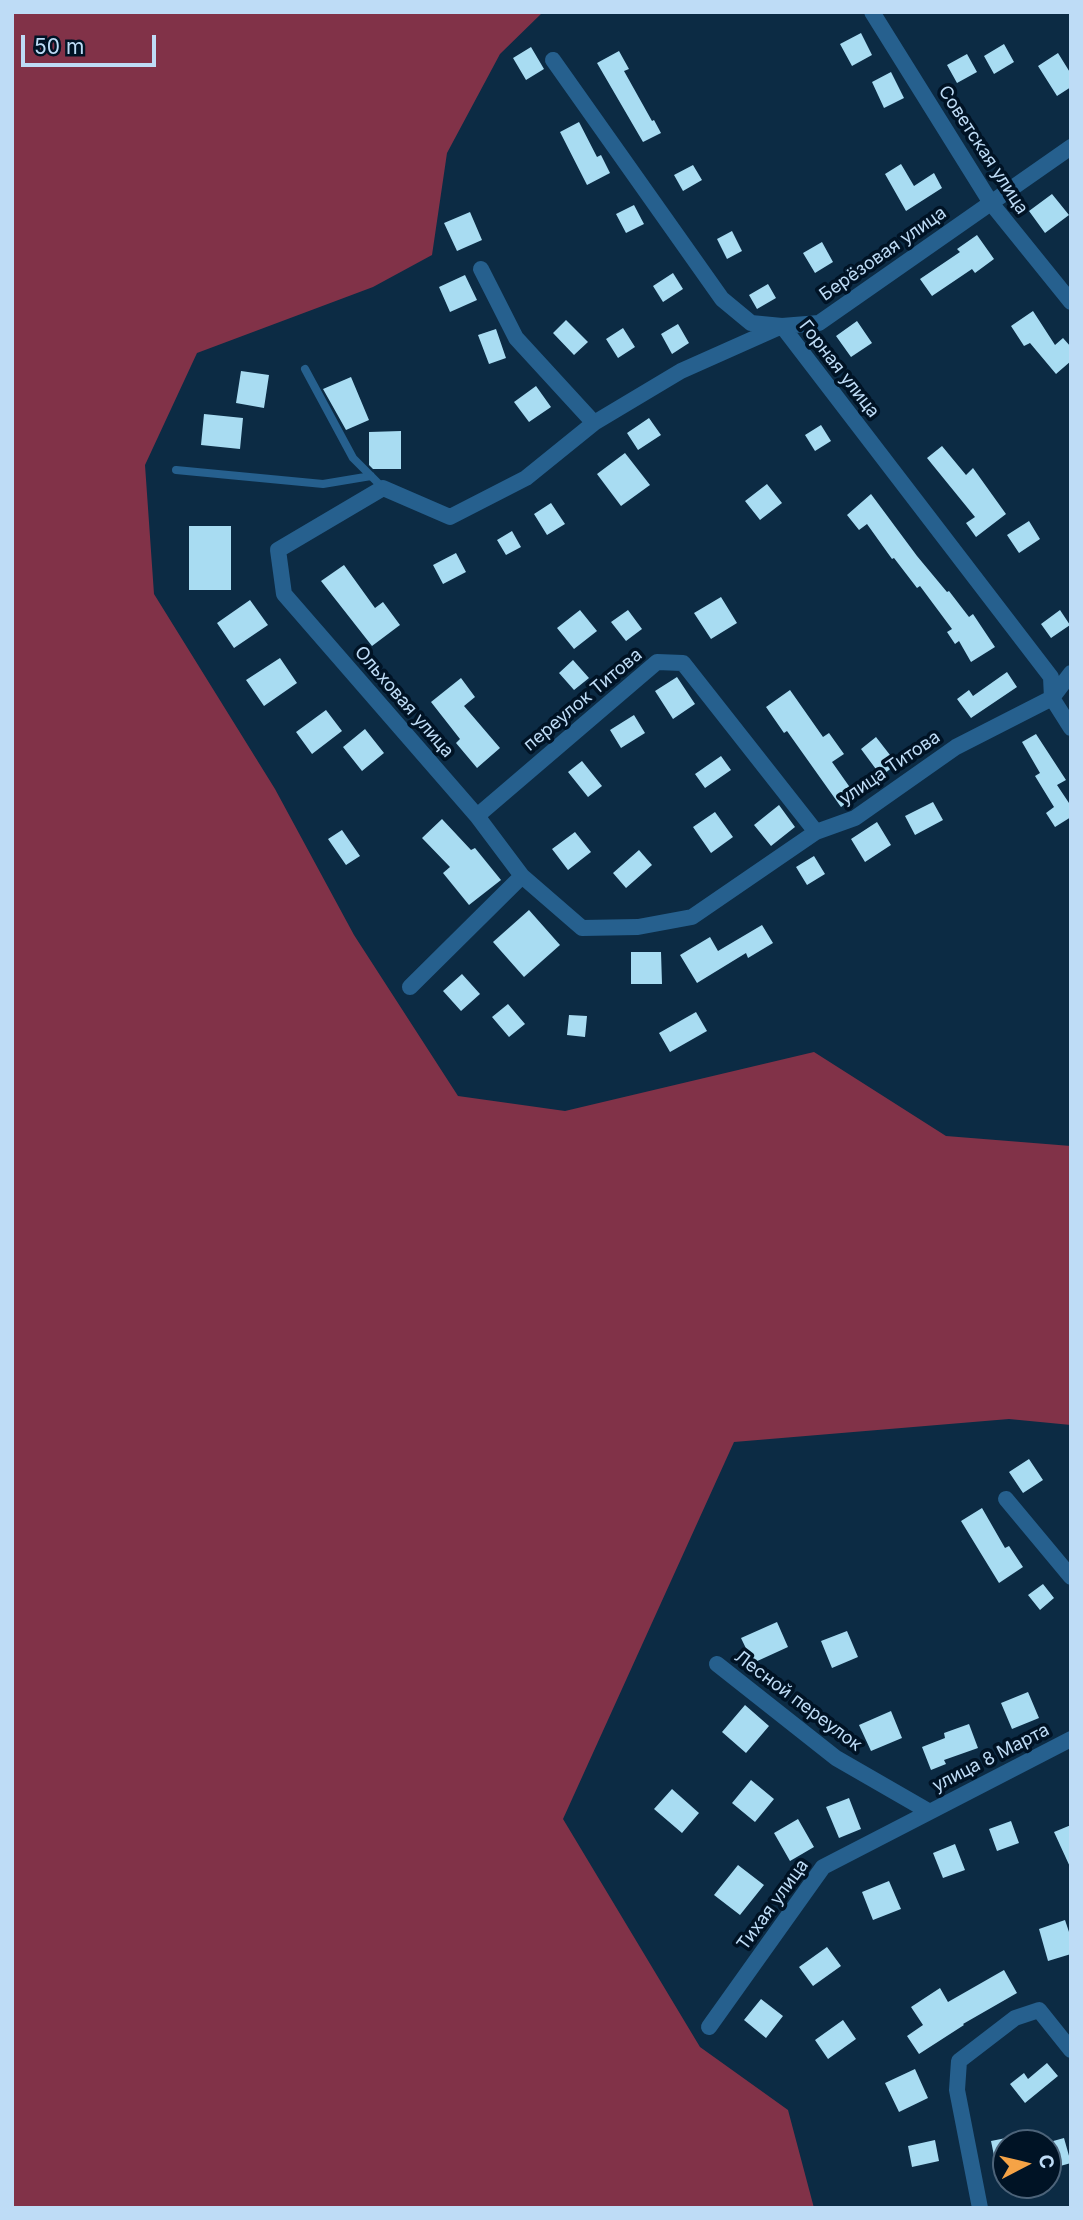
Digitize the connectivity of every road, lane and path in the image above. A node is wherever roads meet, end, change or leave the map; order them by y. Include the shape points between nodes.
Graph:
1 (872, 12) edge
2 (553, 60) dead end
3 (1071, 147) edge
4 (991, 203) junction
5 (481, 269) dead end
6 (1071, 302) edge
7 (782, 326) junction
8 (305, 369) dead end
9 (594, 423) junction
10 (176, 470) dead end
11 (371, 476) junction
12 (383, 488) junction
13 (1071, 673) edge
14 (1052, 698) junction
15 (1071, 729) edge
16 (477, 816) junction
17 (816, 832) junction
18 (522, 876) junction
19 (692, 916) joint
20 (410, 986) dead end
21 (1006, 1499) dead end
22 (1071, 1577) edge
23 (717, 1664) dead end
24 (1071, 1739) edge
25 (928, 1811) junction
26 (709, 2028) dead end
27 (1071, 2050) edge
28 (980, 2208) edge

1 - 4 street, Советская улица
2 - 7 street, Горная улица via 722,299 751,323
3 - 4 street, Берёзовая улица
4 - 6 street, Советская улица
4 - 7 street, Берёзовая улица via 819,323
5 - 9 street via 516,338
7 - 9 street, Берёзовая улица via 681,371
7 - 14 street, Горная улица via 1051,677
8 - 11 lane via 353,458
9 - 12 street, Берёзовая улица via 526,478 450,517
10 - 11 lane via 323,484
11 - 12 lane
12 - 16 street, Ольховая улица via 278,550 284,594
13 - 14 street, улица Титова
14 - 15 street, Горная улица
14 - 17 street, улица Титова via 956,747 855,818
16 - 17 street, переулок Титова via 657,662 684,663
16 - 18 street, Ольховая улица
17 - 19 street, улица Титова
18 - 19 street, Ольховая улица via 582,928 638,927
18 - 20 street
21 - 22 street
23 - 25 street, Лесной переулок via 836,1758
24 - 25 street, улица 8 Марта
25 - 26 street, Тихая улица via 823,1867
27 - 28 street via 1039,2010 1015,2018 960,2061 957,2090

